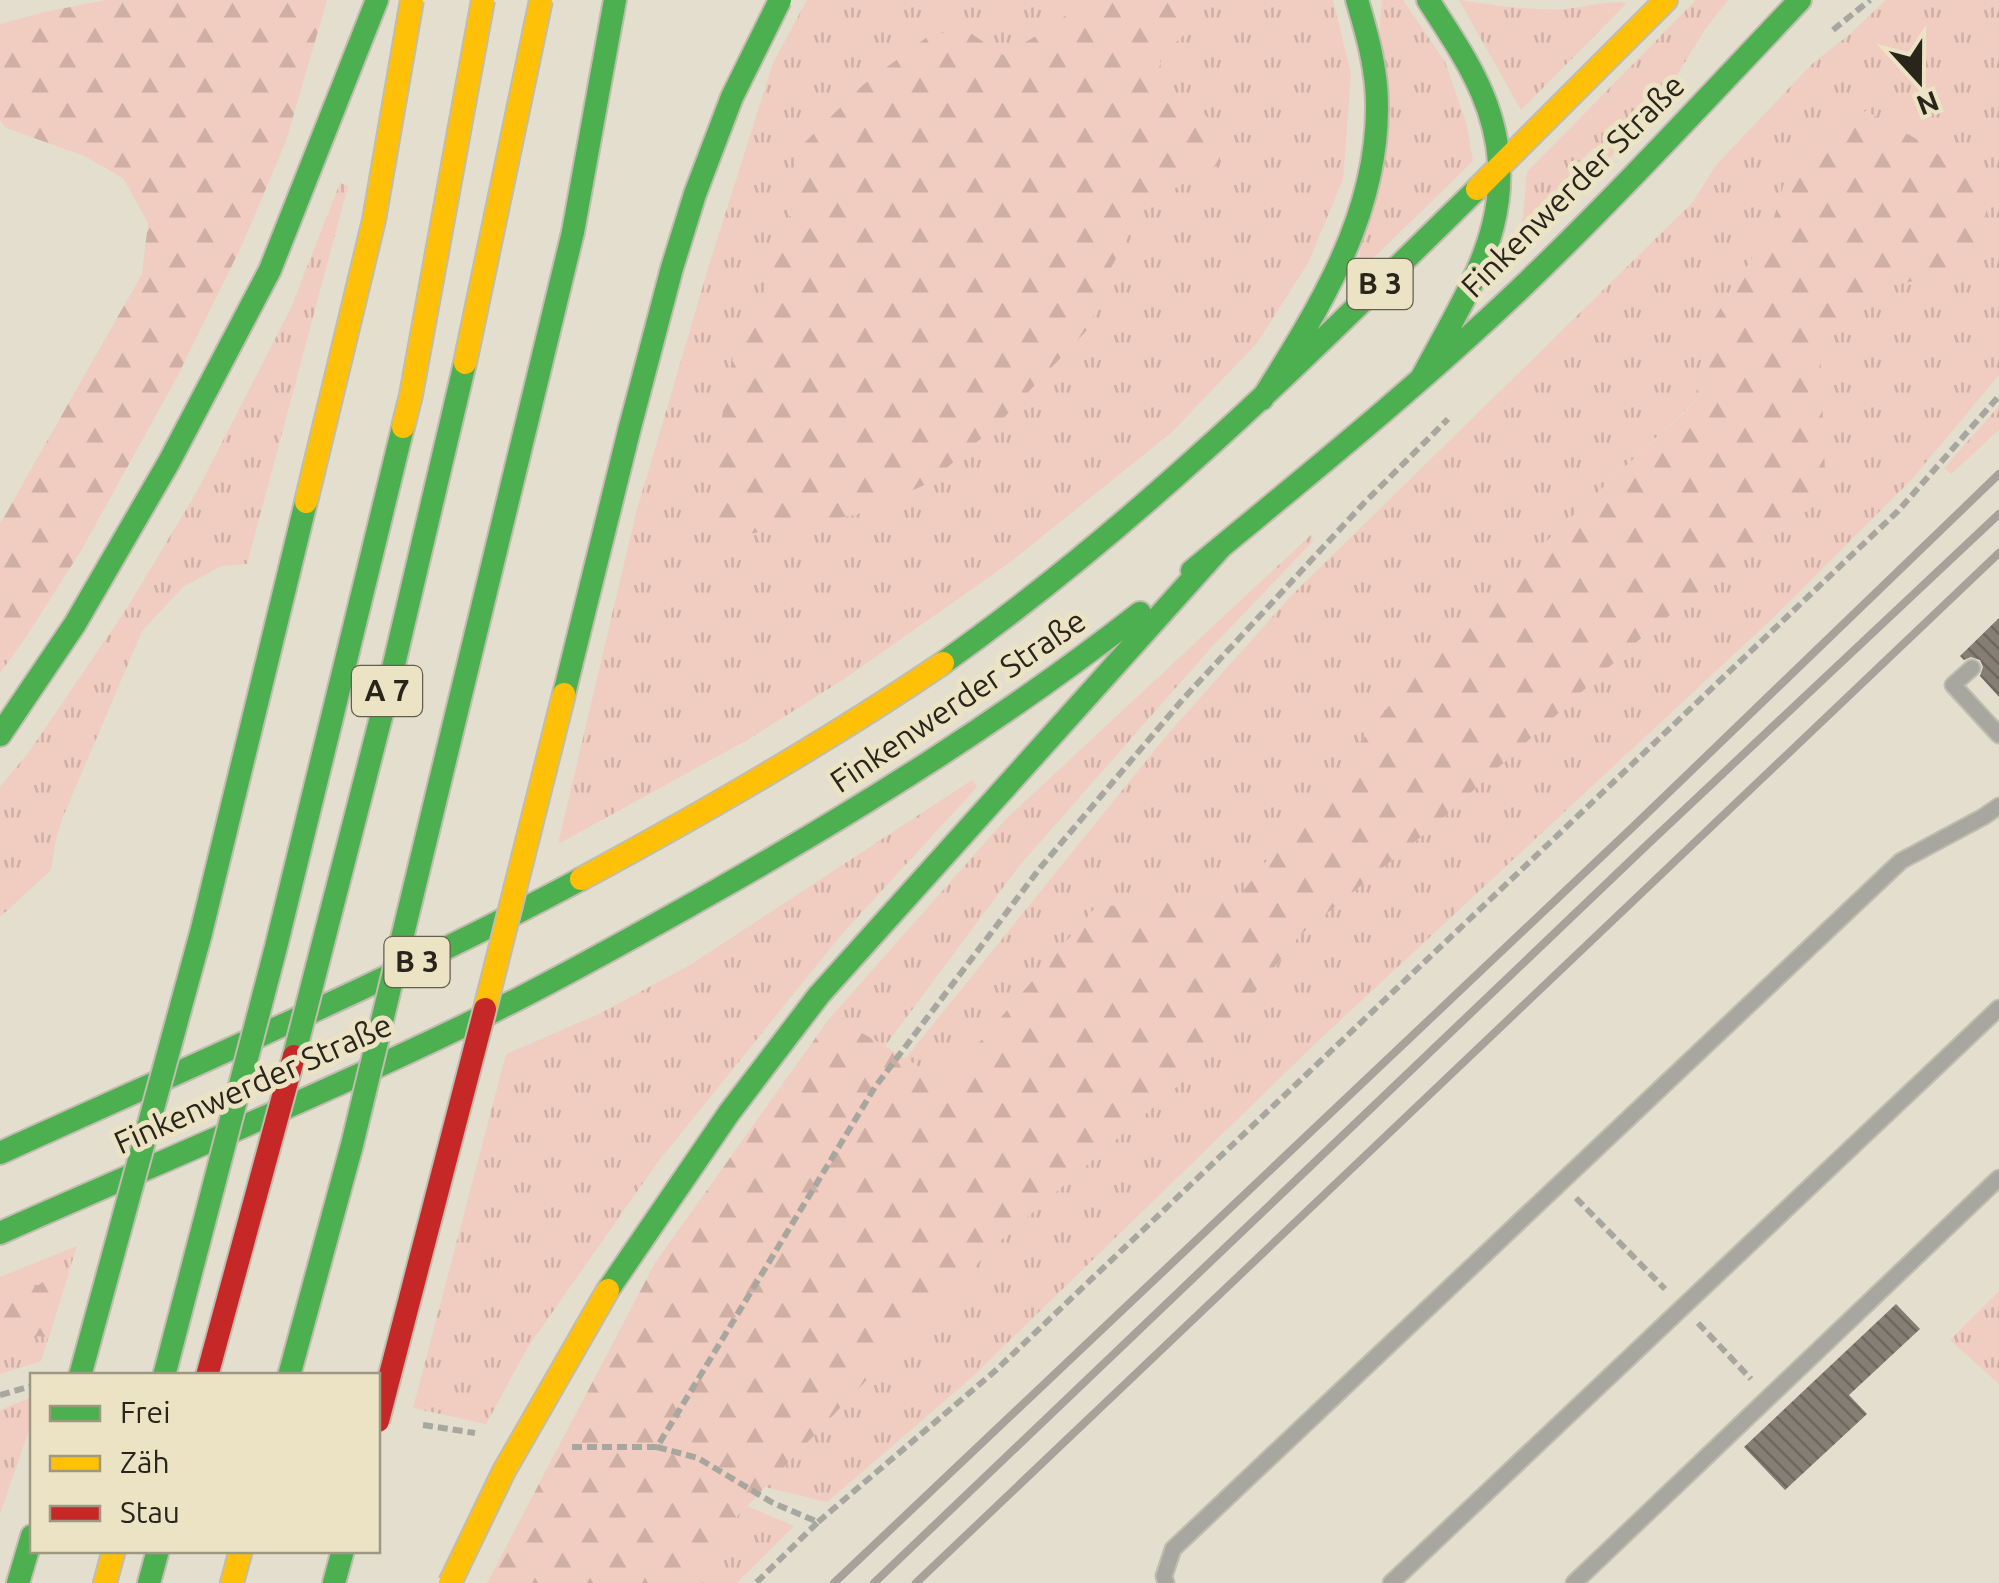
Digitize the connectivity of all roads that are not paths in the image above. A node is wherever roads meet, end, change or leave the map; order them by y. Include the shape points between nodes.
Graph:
1 (376, 0) edge
2 (412, 0) edge
3 (483, 0) edge
4 (541, 0) edge
5 (615, 0) edge
6 (780, 0) edge
7 (1358, 0) edge
8 (1428, 0) edge
9 (1666, 0) edge
10 (1800, 0) edge
11 (1498, 169) junction
12 (1421, 379) junction
13 (1262, 399) junction
14 (1222, 546) junction
15 (1972, 668) dead end
16 (0, 735) edge
17 (1999, 735) edge
18 (1999, 806) edge
19 (1999, 1008) edge
20 (0, 1153) edge
21 (1999, 1178) edge
22 (0, 1233) edge
23 (81, 1373) edge
24 (165, 1373) edge
25 (208, 1373) edge
26 (290, 1373) edge
27 (380, 1413) edge
28 (30, 1543) edge
29 (113, 1553) edge
30 (157, 1553) edge
31 (240, 1553) edge
32 (341, 1553) edge
33 (18, 1583) edge
34 (105, 1583) edge
35 (149, 1583) edge
36 (232, 1583) edge
37 (334, 1583) edge
38 (450, 1583) edge
39 (1166, 1583) edge
40 (1391, 1583) edge
41 (1574, 1583) edge

1 - 16 main road via 270,270 160,478 75,624
2 - 23 main road, bridge via 348,328 201,933
3 - 24 main road, A 7, bridge via 411,395
4 - 25 main road, A 7, bridge via 413,589
5 - 26 main road, A 7, bridge via 573,232 352,1145
6 - 27 main road, bridge via 732,98 672,268
7 - 13 main road via 1377,103 1372,167 1345,254
8 - 11 main road via 1487,106
9 - 11 main road, Finkenwerder Straße / B 3
10 - 12 main road, Finkenwerder Straße / B 3 via 1582,229
11 - 12 main road via 1496,219 1482,262
11 - 13 main road, Finkenwerder Straße / B 3
12 - 14 main road, Finkenwerder Straße / B 3
13 - 20 main road, Finkenwerder Straße / B 3 via 1100,543 990,629 820,744 463,941
14 - 22 main road, Finkenwerder Straße / B 3 via 1111,636 930,765 630,940 459,1028
14 - 38 main road, bridge via 818,994 729,1112 608,1290 504,1471
15 - 17 lane via 1954,685
18 - 39 lane via 1901,861 1173,1549
19 - 40 lane
21 - 41 lane
28 - 33 main road
29 - 34 main road
30 - 35 main road
31 - 36 main road
32 - 37 main road

